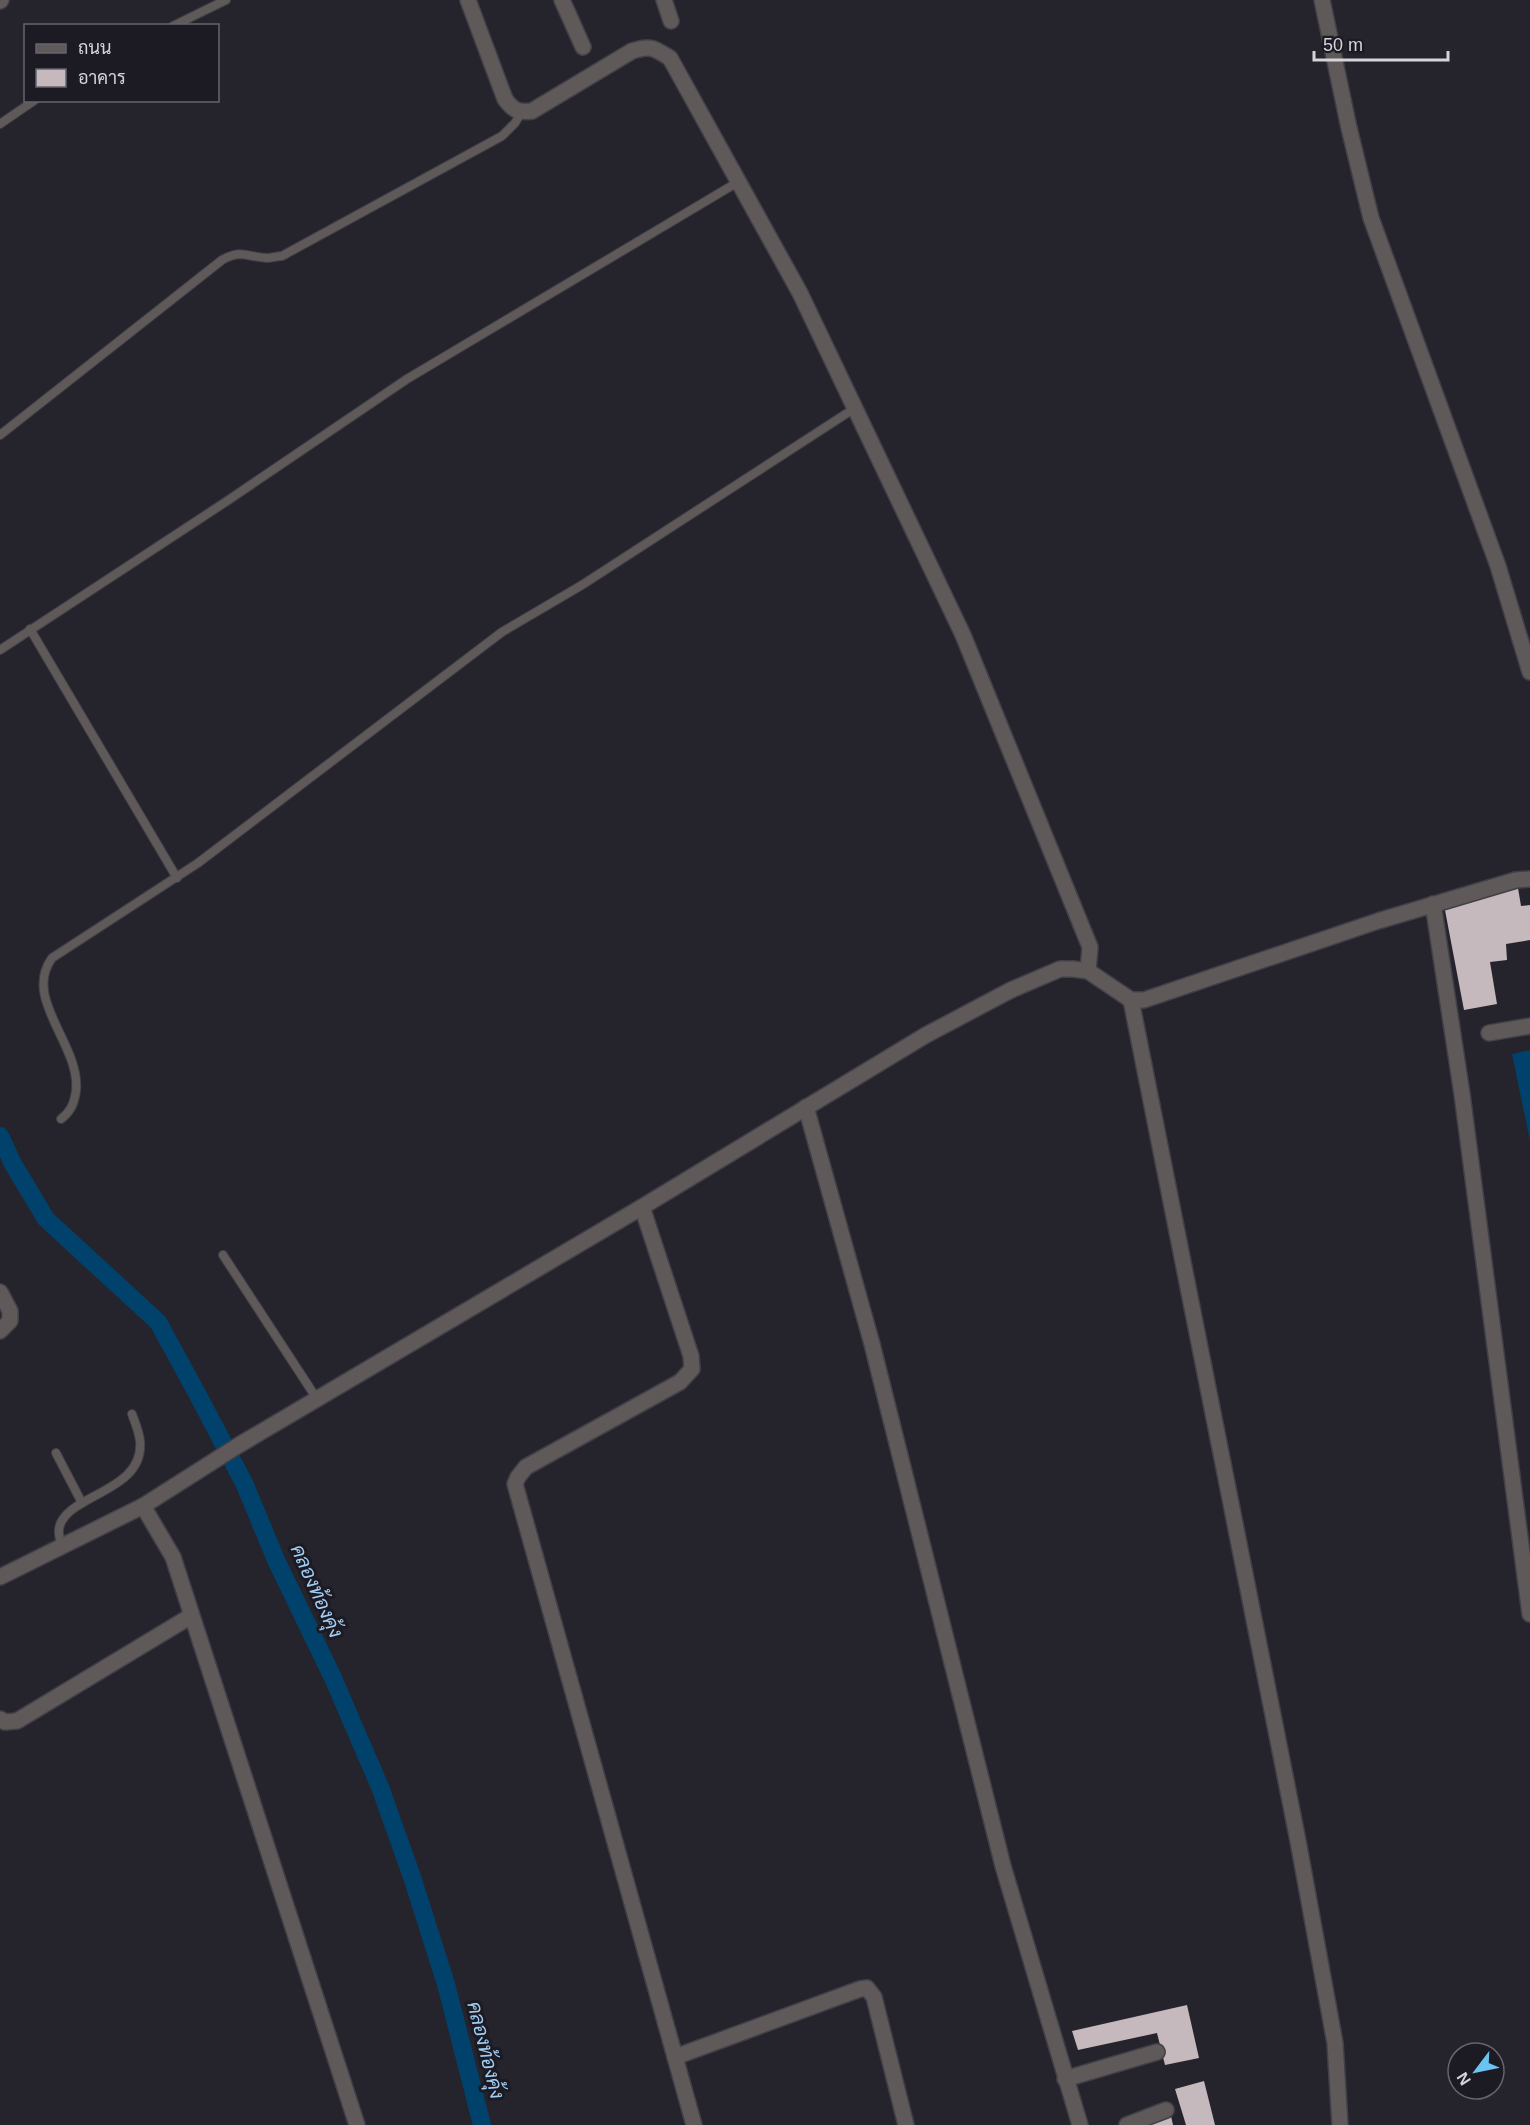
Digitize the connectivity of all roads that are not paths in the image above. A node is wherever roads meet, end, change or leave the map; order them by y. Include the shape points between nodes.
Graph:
1 (226, 0) edge
2 (468, 0) edge
3 (562, 0) edge
4 (664, 0) edge
5 (1322, 0) edge
6 (671, 21) dead end
7 (177, 24) edge
8 (583, 47) dead end
9 (32, 102) edge
10 (521, 113) junction
11 (0, 124) edge
12 (738, 182) junction
13 (855, 408) junction
14 (0, 435) edge
15 (30, 629) junction
16 (0, 650) edge
17 (1530, 672) edge
18 (177, 878) junction
19 (1530, 879) edge
20 (1433, 904) junction
21 (1088, 971) junction
22 (1131, 1000) junction
23 (1530, 1026) edge
24 (1488, 1033) dead end
25 (806, 1107) junction
26 (61, 1119) dead end
27 (642, 1207) junction
28 (223, 1255) dead end
29 (0, 1292) edge
30 (0, 1331) edge
31 (317, 1399) junction
32 (132, 1414) dead end
33 (56, 1453) dead end
34 (82, 1503) junction
35 (143, 1506) junction
36 (61, 1547) junction
37 (0, 1577) edge
38 (1530, 1614) edge
39 (191, 1616) junction
40 (0, 1719) edge
41 (1157, 2052) dead end
42 (675, 2057) junction
43 (1065, 2079) junction
44 (1166, 2110) dead end
45 (357, 2125) edge
46 (694, 2125) edge
47 (906, 2125) edge
48 (1080, 2125) edge
49 (1127, 2125) edge
50 (1341, 2125) edge

1 - 7 lane
2 - 10 street via 505,99 513,110
3 - 8 street
4 - 6 street
5 - 17 street via 1371,218 1498,566
9 - 11 lane
10 - 12 street via 532,111 632,51 646,46 656,49 670,58
10 - 14 lane via 502,136 282,255 267,258 242,253 222,260
12 - 13 street via 800,293
12 - 15 lane via 407,379
13 - 18 lane via 582,585 502,632
13 - 21 street via 963,635 1090,947
15 - 16 lane
15 - 18 lane
18 - 26 lane via 65,949 46,966 45,1000 73,1062 77,1084 70,1112
19 - 20 street via 1516,879
20 - 22 street via 1144,1000
20 - 38 street via 1462,1094
21 - 22 street
21 - 25 street via 1060,969 1011,990 926,1035
22 - 50 street via 1303,1863 1335,2043
23 - 24 street
25 - 27 street
25 - 43 street via 872,1344 1004,1866
27 - 31 street
27 - 42 street via 692,1369 680,1382 526,1467 515,1484
28 - 31 lane
29 - 30 street via 10,1311 10,1321
31 - 35 street
32 - 34 lane via 141,1444 133,1468 123,1479
33 - 34 lane
34 - 36 lane via 63,1517 59,1529
35 - 36 street
35 - 39 street via 172,1557
36 - 37 street
39 - 40 street via 16,1721
39 - 45 street
41 - 43 street
42 - 46 street
42 - 47 street via 867,1988 874,1997
43 - 48 street
44 - 49 street

